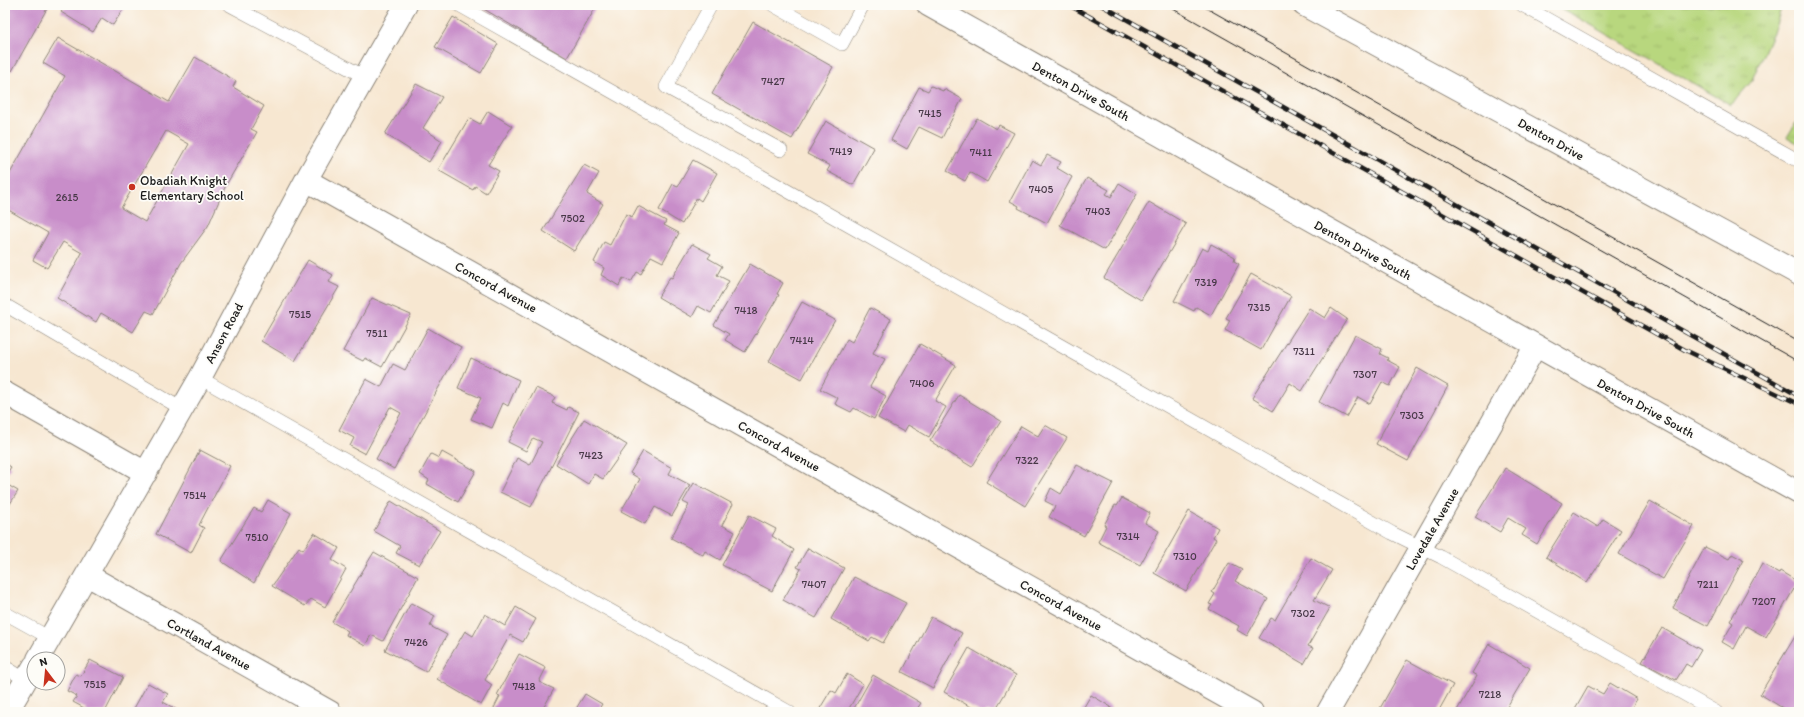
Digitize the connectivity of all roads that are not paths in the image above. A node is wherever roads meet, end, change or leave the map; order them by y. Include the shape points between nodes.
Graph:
1 (230, 5) edge
2 (406, 5) edge
3 (459, 5) edge
4 (711, 5) edge
5 (773, 5) edge
6 (863, 5) edge
7 (928, 5) edge
8 (1304, 5) edge
9 (1522, 5) edge
10 (365, 77) junction
11 (781, 150) dead end
12 (1799, 161) edge
13 (306, 180) junction
14 (1799, 274) edge
15 (5, 305) edge
16 (1535, 347) junction
17 (200, 378) junction
18 (5, 393) edge
19 (182, 409) junction
20 (146, 473) junction
21 (1799, 493) edge
22 (1421, 548) junction
23 (87, 575) junction
24 (5, 613) edge
25 (50, 638) junction
26 (43, 651) edge
27 (5, 667) edge
28 (26, 672) edge
29 (26, 680) edge
30 (7, 712) edge
31 (330, 712) edge
32 (789, 712) edge
33 (1252, 712) edge
34 (1328, 712) edge
35 (1716, 712) edge

1 - 10 lane
2 - 10 street, Anson Road
3 - 22 lane
4 - 11 lane via 666,87
5 - 6 lane via 842,44
7 - 16 street, Denton Drive South
8 - 14 street, Denton Drive
9 - 12 lane
10 - 13 street, Anson Road
13 - 17 street, Anson Road
13 - 33 street, Concord Avenue
15 - 19 lane
16 - 21 street, Denton Drive South
16 - 22 street, Lovedale Avenue
17 - 19 street, Anson Road
17 - 32 lane
18 - 20 street
19 - 20 street, Anson Road
20 - 23 street, Anson Road
22 - 34 street, Lovedale Avenue
22 - 35 lane
23 - 25 street, Anson Road
23 - 31 street, Cortland Avenue
24 - 25 lane
25 - 26 street, Anson Road
27 - 28 lane
29 - 30 street

